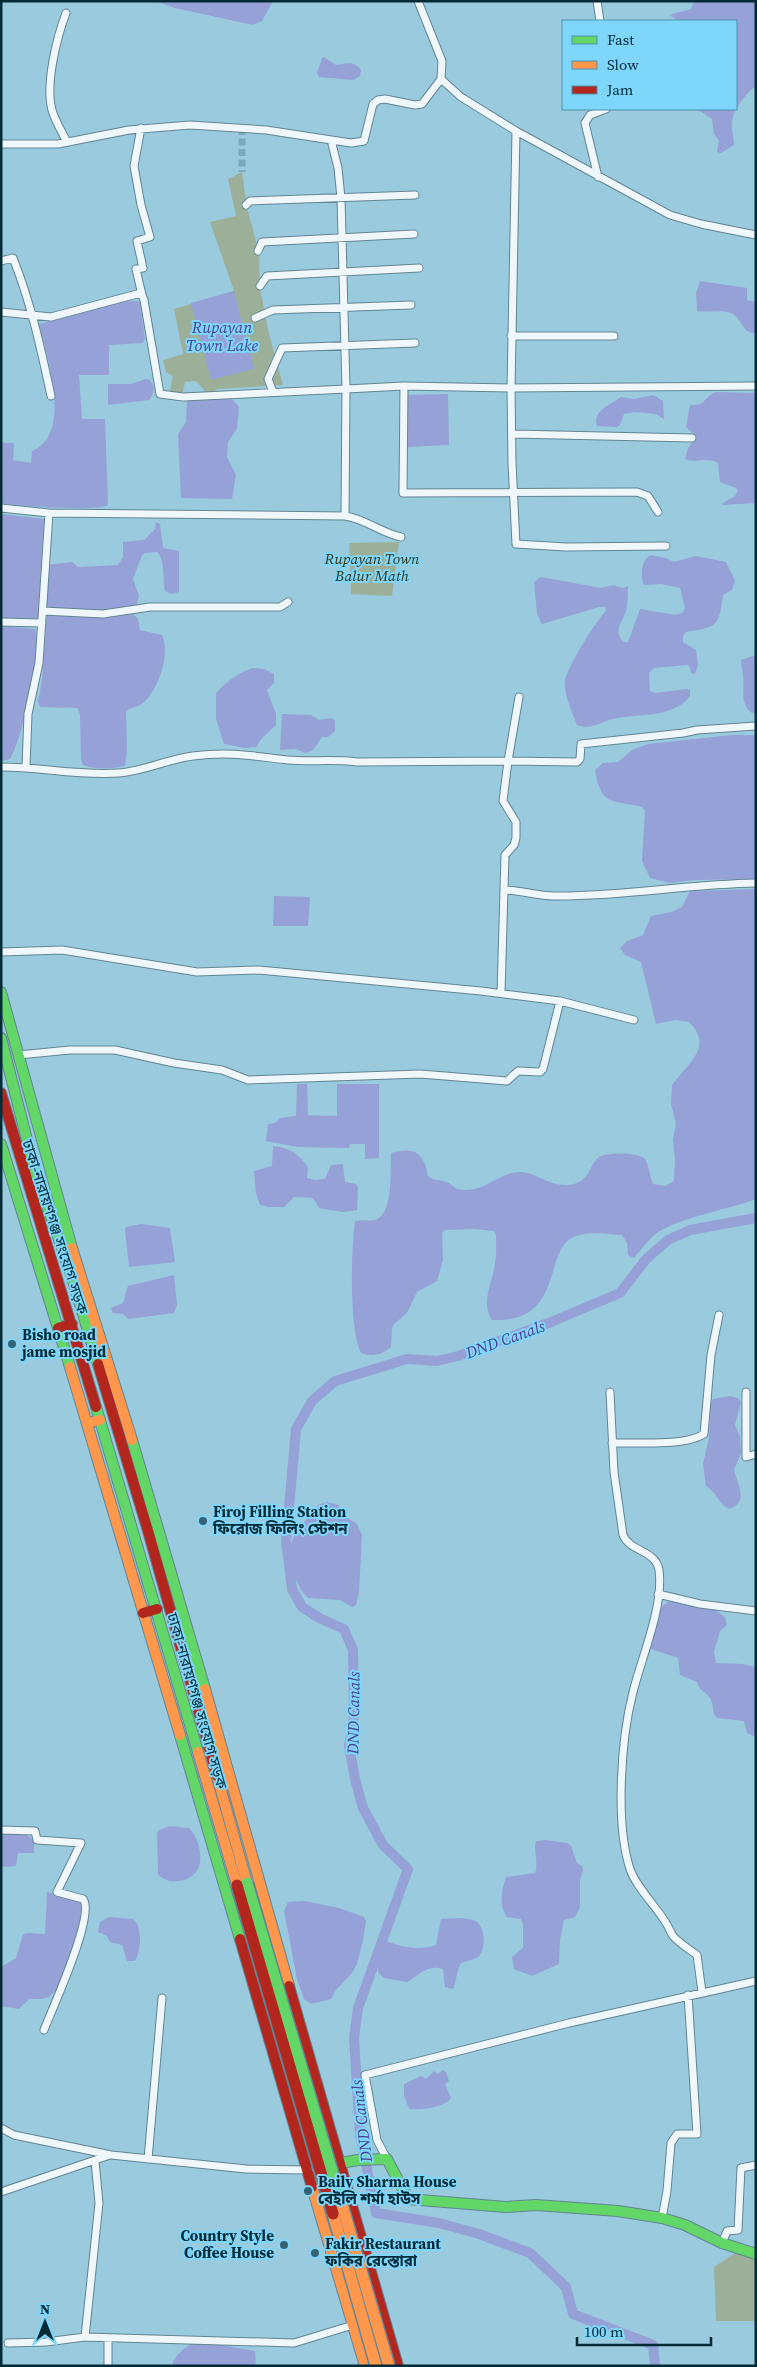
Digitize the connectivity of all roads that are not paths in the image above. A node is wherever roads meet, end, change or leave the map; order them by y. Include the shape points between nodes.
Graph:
1 (418, 1) edge
2 (597, 1) edge
3 (66, 13) dead end
4 (600, 20) edge
5 (441, 79) junction
6 (603, 110) edge
7 (141, 128) junction
8 (516, 131) junction
9 (331, 140) junction
10 (67, 142) junction
11 (1, 144) edge
12 (598, 178) junction
13 (416, 195) dead end
14 (341, 198) junction
15 (248, 203) dead end
16 (414, 234) dead end
17 (756, 235) edge
18 (342, 239) junction
19 (258, 251) dead end
20 (1, 261) edge
21 (419, 268) dead end
22 (343, 273) junction
23 (260, 286) dead end
24 (142, 296) junction
25 (411, 305) dead end
26 (344, 306) junction
27 (1, 312) edge
28 (33, 315) junction
29 (255, 318) dead end
30 (511, 336) junction
31 (614, 336) dead end
32 (415, 343) dead end
33 (346, 345) junction
34 (404, 386) junction
35 (756, 386) edge
36 (511, 388) junction
37 (346, 389) junction
38 (273, 392) junction
39 (51, 396) dead end
40 (512, 434) junction
41 (692, 438) dead end
42 (514, 492) junction
43 (1, 508) edge
44 (658, 512) dead end
45 (49, 513) junction
46 (345, 516) junction
47 (401, 537) dead end
48 (666, 546) dead end
49 (288, 602) dead end
50 (43, 611) junction
51 (1, 622) edge
52 (42, 623) junction
53 (519, 697) dead end
54 (756, 726) edge
55 (508, 760) junction
56 (1, 767) edge
57 (26, 767) junction
58 (756, 882) edge
59 (504, 890) junction
60 (1, 952) edge
61 (1, 992) edge
62 (500, 994) junction
63 (560, 1002) junction
64 (634, 1020) dead end
65 (1, 1038) edge
66 (18, 1055) junction
67 (1, 1092) edge
68 (1, 1144) edge
69 (60, 1226) junction
70 (719, 1315) dead end
71 (72, 1324) junction
72 (58, 1328) junction
73 (610, 1392) dead end
74 (746, 1392) dead end
75 (100, 1420) junction
76 (88, 1423) junction
77 (612, 1443) junction
78 (756, 1454) edge
79 (658, 1594) junction
80 (157, 1609) junction
81 (756, 1611) edge
82 (143, 1613) junction
83 (1, 1830) edge
84 (242, 1842) junction
85 (226, 1847) junction
86 (213, 1850) junction
87 (242, 1884) junction
88 (756, 1981) edge
89 (702, 1992) junction
90 (688, 1995) junction
91 (162, 1998) dead end
92 (44, 2030) dead end
93 (1, 2128) edge
94 (111, 2155) junction
95 (148, 2159) junction
96 (382, 2160) junction
97 (95, 2161) junction
98 (340, 2163) junction
99 (756, 2165) edge
100 (308, 2170) junction
101 (1, 2192) edge
102 (662, 2218) junction
103 (722, 2243) junction
104 (756, 2254) edge
105 (353, 2325) junction
106 (85, 2337) junction
107 (108, 2338) junction
108 (8, 2343) dead end
109 (108, 2366) edge
110 (365, 2366) edge
111 (376, 2366) edge
112 (389, 2366) edge
113 (398, 2366) edge

1 - 5 street via 442,61
2 - 4 street
3 - 10 street via 50,97 52,110
5 - 8 street via 461,97
5 - 9 street via 422,104 385,99 373,104 364,141
6 - 12 street via 590,115 585,123
7 - 9 street via 190,125 266,130
7 - 10 street
7 - 24 street via 134,166 150,237 137,241 143,268 136,270
8 - 12 street
8 - 30 street
9 - 14 street
10 - 11 street
12 - 17 street via 670,215
13 - 14 street
14 - 15 street
14 - 18 street
16 - 18 street
18 - 19 street via 262,242
18 - 22 street
20 - 28 street via 13,258
21 - 22 street
22 - 23 street via 267,276
22 - 26 street
24 - 28 street via 128,295 51,316
24 - 38 street via 160,394 183,398
25 - 26 street
26 - 29 street via 273,310
26 - 33 street
27 - 28 street
28 - 39 street
30 - 31 street
30 - 36 street
32 - 33 street
33 - 37 street
33 - 38 street via 282,348 268,379
34 - 36 street
34 - 37 street
34 - 42 street via 403,493
35 - 36 street
36 - 40 street
37 - 38 street
37 - 46 street
40 - 41 street
40 - 42 street
42 - 44 street via 637,492 648,496
42 - 48 street via 516,544
43 - 45 street
45 - 46 street
45 - 50 street
46 - 47 street via 358,518 383,532
49 - 50 street via 280,607 150,607 103,614
50 - 52 street
51 - 52 street
52 - 57 street via 37,681 28,714
53 - 55 street
54 - 55 street via 581,744 577,762
55 - 57 street via 356,762 289,760 235,753 184,757 118,773 58,773
55 - 59 street via 503,801 516,822 516,838 505,855
56 - 57 street
58 - 59 street via 566,896
59 - 62 street
60 - 62 street via 62,950 197,972 267,970
61 - 66 main road
62 - 63 street
63 - 64 street
63 - 66 street via 543,1069 540,1072 518,1071 507,1081 420,1074 248,1080 222,1070 115,1050
65 - 69 main road, ঢাকা-নারায়ণগঞ্জ সংযোগ সড়ক via 35,1171
66 - 69 main road
67 - 71 main road, ঢাকা-নারায়ণগঞ্জ সংযোগ সড়ক
68 - 72 main road
69 - 84 main road, ঢাকা-নারায়ণগঞ্জ সংযোগ সড়ক via 71,1274 105,1369
70 - 77 street via 711,1355 704,1434 677,1441
71 - 72 main road
71 - 75 main road, ঢাকা-নারায়ণগঞ্জ সংযোগ সড়ক
72 - 76 main road
73 - 77 street
74 - 78 street via 746,1458
75 - 76 main road
75 - 80 main road, ঢাকা-নারায়ণগঞ্জ সংযোগ সড়ক
76 - 82 main road
77 - 79 street via 623,1535 626,1543 654,1559 659,1568
79 - 81 street via 700,1604
79 - 89 street via 627,1720 622,1771 625,1844 631,1871 672,1935 697,1955
80 - 82 main road
80 - 85 main road, ঢাকা-নারায়ণগঞ্জ সংযোগ সড়ক
82 - 86 main road
83 - 92 street via 35,1830 37,1840 81,1844 57,1892 83,1899 86,1906 76,1952
84 - 87 main road, ঢাকা-নারায়ণগঞ্জ সংযোগ সড়ক
84 - 98 main road
85 - 86 main road
85 - 87 main road, ঢাকা-নারায়ণগঞ্জ সংযোগ সড়ক
86 - 100 main road
87 - 111 main road, ঢাকা-নারায়ণগঞ্জ সংযোগ সড়ক, bridge
87 - 112 main road, ঢাকা-নারায়ণগঞ্জ সংযোগ সড়ক, bridge
88 - 89 street
89 - 90 street
90 - 96 street via 365,2075
90 - 102 street via 697,2134 677,2134 671,2143
91 - 95 street
93 - 94 street via 14,2135
94 - 95 street
94 - 97 street
95 - 100 street via 246,2169
96 - 98 main road
96 - 102 main road via 408,2199 618,2211
97 - 101 street
97 - 106 street via 99,2203
98 - 100 main road
98 - 113 main road
99 - 103 street via 741,2168 738,2230 727,2231
100 - 105 main road
102 - 103 main road
103 - 104 main road
105 - 107 street via 294,2343
105 - 110 main road
106 - 107 street
106 - 108 street
107 - 109 street

